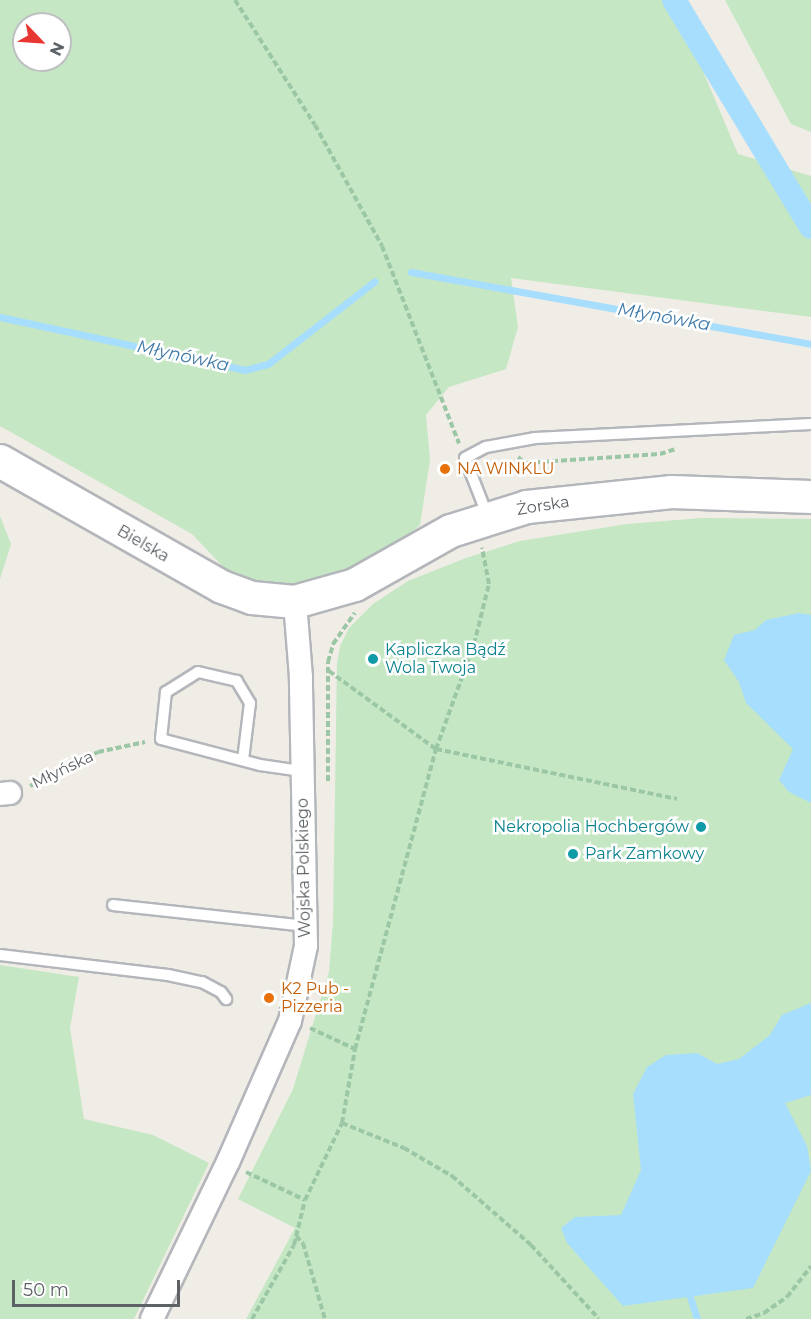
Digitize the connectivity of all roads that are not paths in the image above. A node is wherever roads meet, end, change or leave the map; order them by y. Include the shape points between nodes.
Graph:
1 (811, 424) edge
2 (0, 461) edge
3 (811, 497) edge
4 (483, 528) junction
5 (295, 602) junction
6 (243, 760) junction
7 (301, 771) junction
8 (113, 905) dead end
9 (307, 926) junction
10 (0, 956) edge
11 (226, 999) dead end
12 (152, 1319) edge

1 - 4 lane via 709,426 535,438 486,447 465,458
2 - 5 main road, Bielska via 222,587 252,598
3 - 4 main road, Żorska via 672,492 527,507
4 - 5 main road, Żorska via 451,531 355,585
5 - 7 street, Wojska Polskiego via 301,677
6 - 6 lane via 250,703 237,681 198,672 166,692 161,739
6 - 7 lane
7 - 9 street, Wojska Polskiego
8 - 9 lane
9 - 12 street, Wojska Polskiego via 290,1020 228,1162
10 - 11 lane via 168,975 202,982

